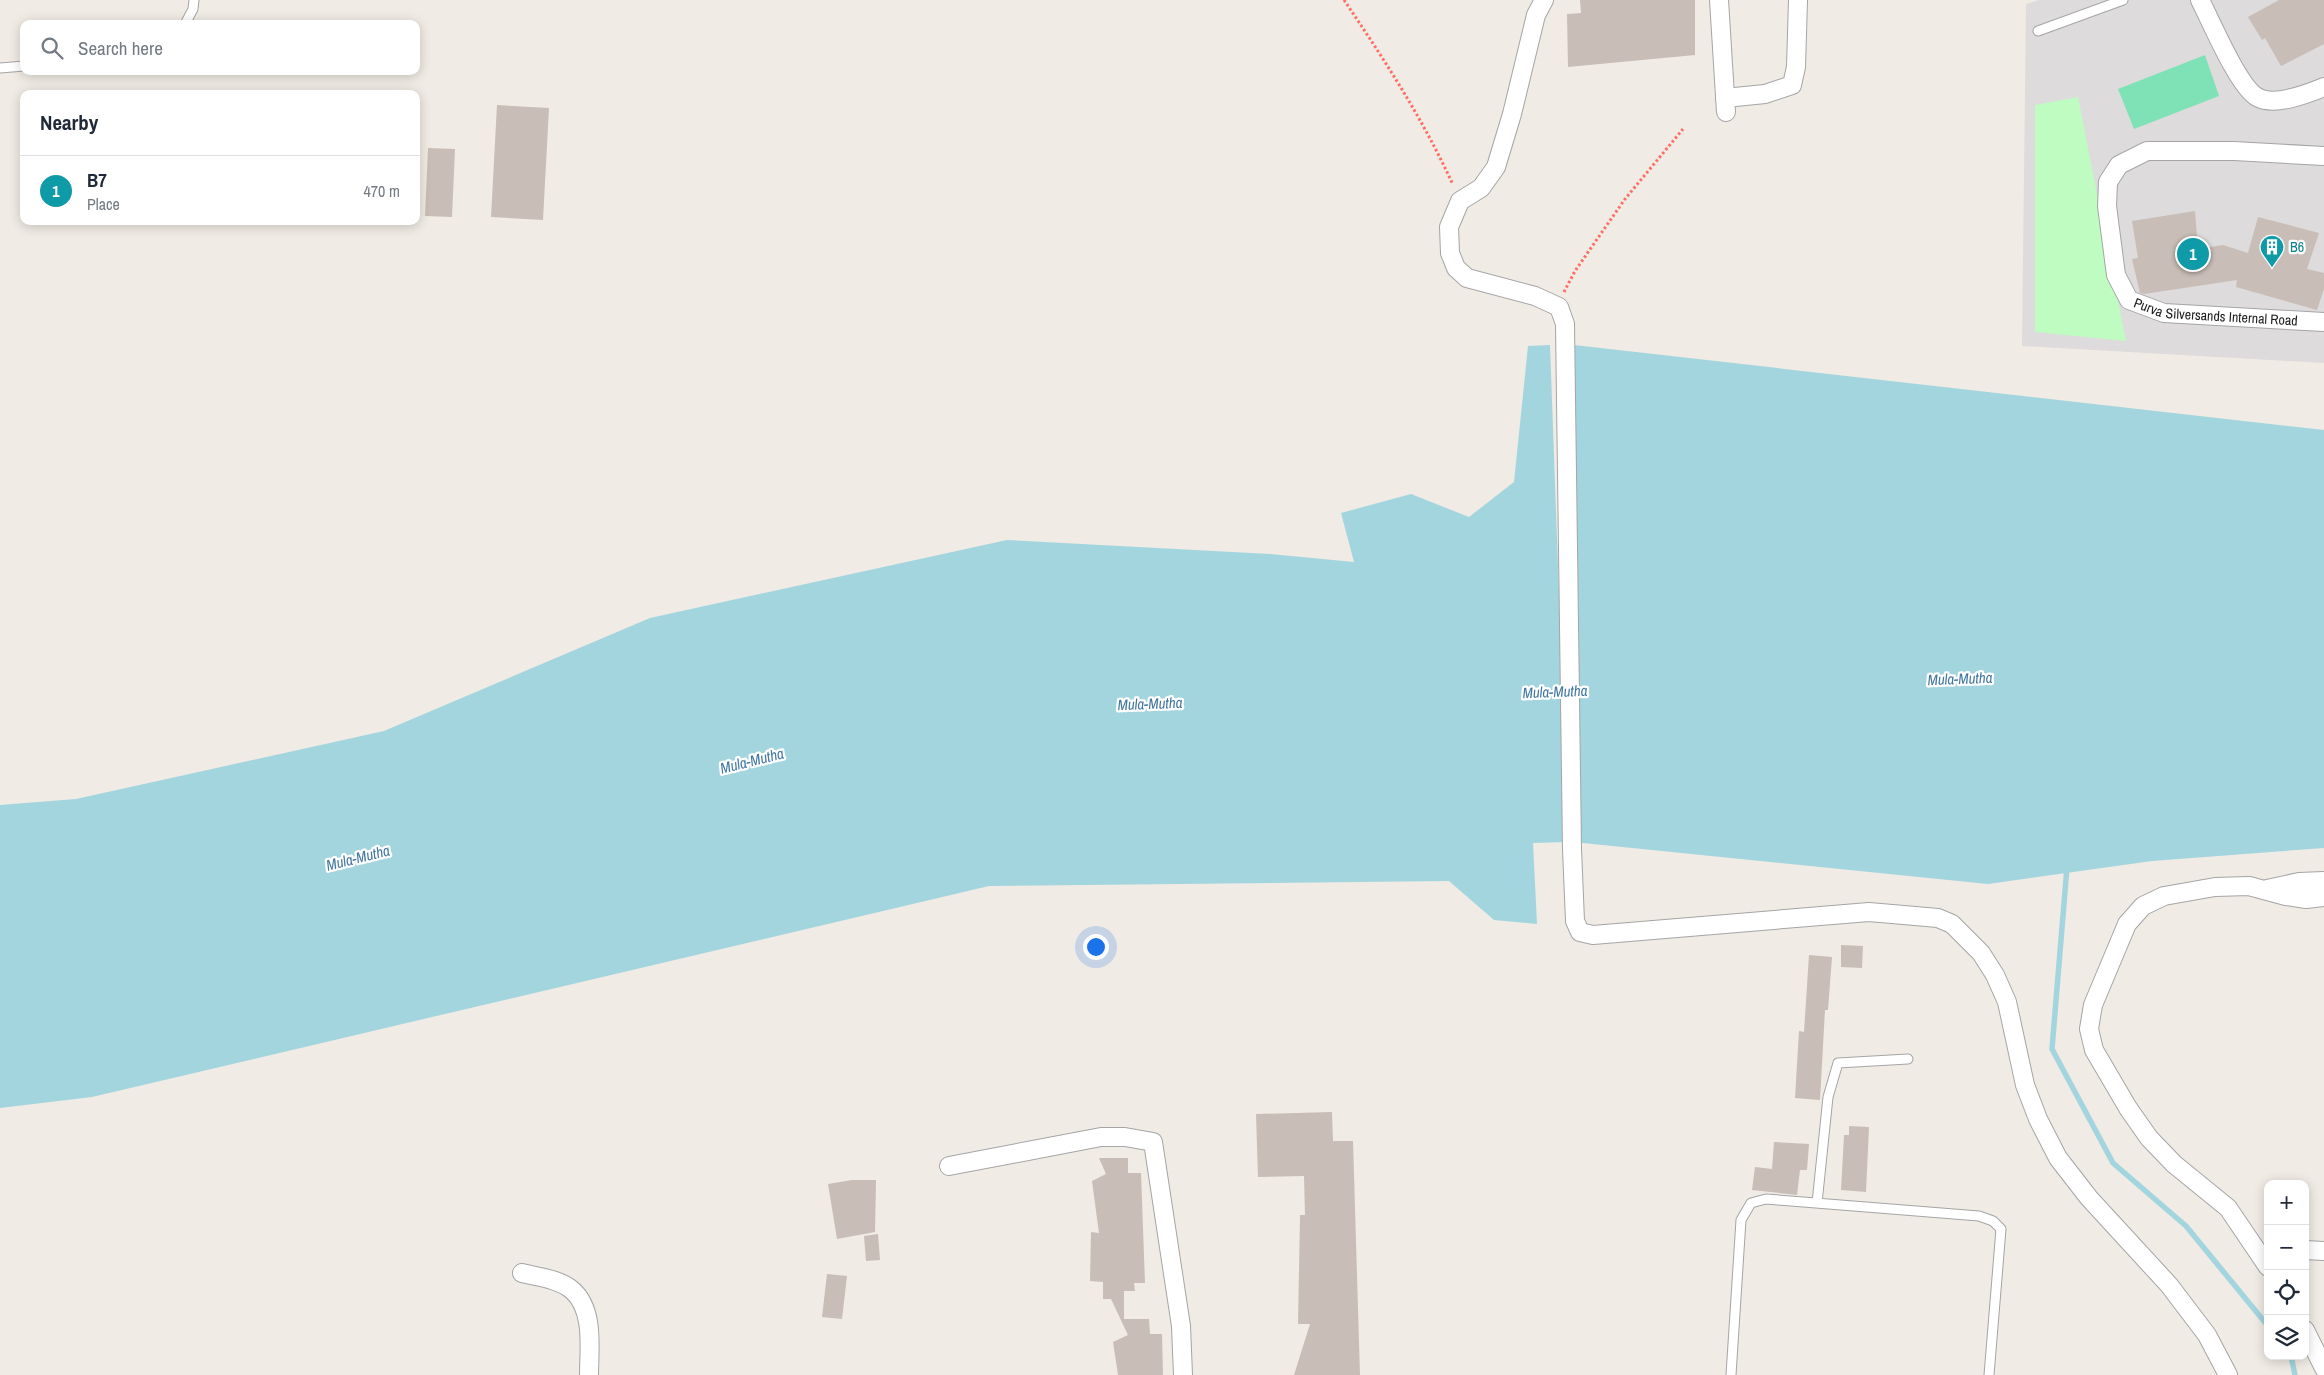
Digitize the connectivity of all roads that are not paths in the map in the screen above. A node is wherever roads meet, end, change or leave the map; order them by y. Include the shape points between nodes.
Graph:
1 (194, 0) edge
2 (1544, 0) edge
3 (1719, 0) edge
4 (1798, 0) edge
5 (2123, 0) edge
6 (2200, 0) edge
7 (187, 20) edge
8 (2038, 31) dead end
9 (20, 66) edge
10 (0, 68) edge
11 (2324, 87) edge
12 (2324, 156) edge
13 (2324, 322) edge
14 (2324, 881) edge
15 (2267, 890) junction
16 (2324, 898) edge
17 (1908, 1059) dead end
18 (949, 1166) dead end
19 (1817, 1203) junction
20 (2261, 1246) edge
21 (2309, 1250) edge
22 (2324, 1251) edge
23 (522, 1273) dead end
24 (2309, 1338) edge
25 (2324, 1368) edge
26 (589, 1375) edge
27 (1183, 1375) edge
28 (1731, 1375) edge
29 (1989, 1375) edge
30 (2228, 1375) edge

1 - 7 lane
2 - 30 street via 1536,15 1496,167 1481,188 1460,201 1449,227 1450,253 1456,268 1467,278 1535,296 1559,307 1565,324 1572,850 1575,921 1580,932 1594,935 1869,912 1938,918 1952,924 1980,953 1995,975 2007,1002 2024,1085 2058,1158 2089,1198 2169,1285 2207,1335
3 - 4 street via 1726,105 1792,85 1796,67
5 - 8 lane
6 - 11 street via 2241,80 2257,97 2277,100 2301,96
9 - 10 lane
12 - 13 street, Purva Silversands Internal Road via 2146,151 2119,164 2108,182 2107,206 2116,275 2129,300 2164,313
14 - 15 street via 2299,882
15 - 16 street via 2306,899
15 - 20 street via 2249,886 2215,887 2164,896 2143,906 2127,924 2101,982 2092,1005 2089,1029 2094,1050 2149,1138 2174,1164 2228,1208
17 - 19 lane via 1838,1063 1828,1097
18 - 27 street via 1101,1137 1153,1142 1181,1326
19 - 28 lane via 1766,1199 1751,1203 1744,1213
19 - 29 lane via 1979,1216 1993,1221 2001,1229
21 - 22 street
23 - 26 street via 553,1280 572,1291 584,1307 589,1334
24 - 25 street

